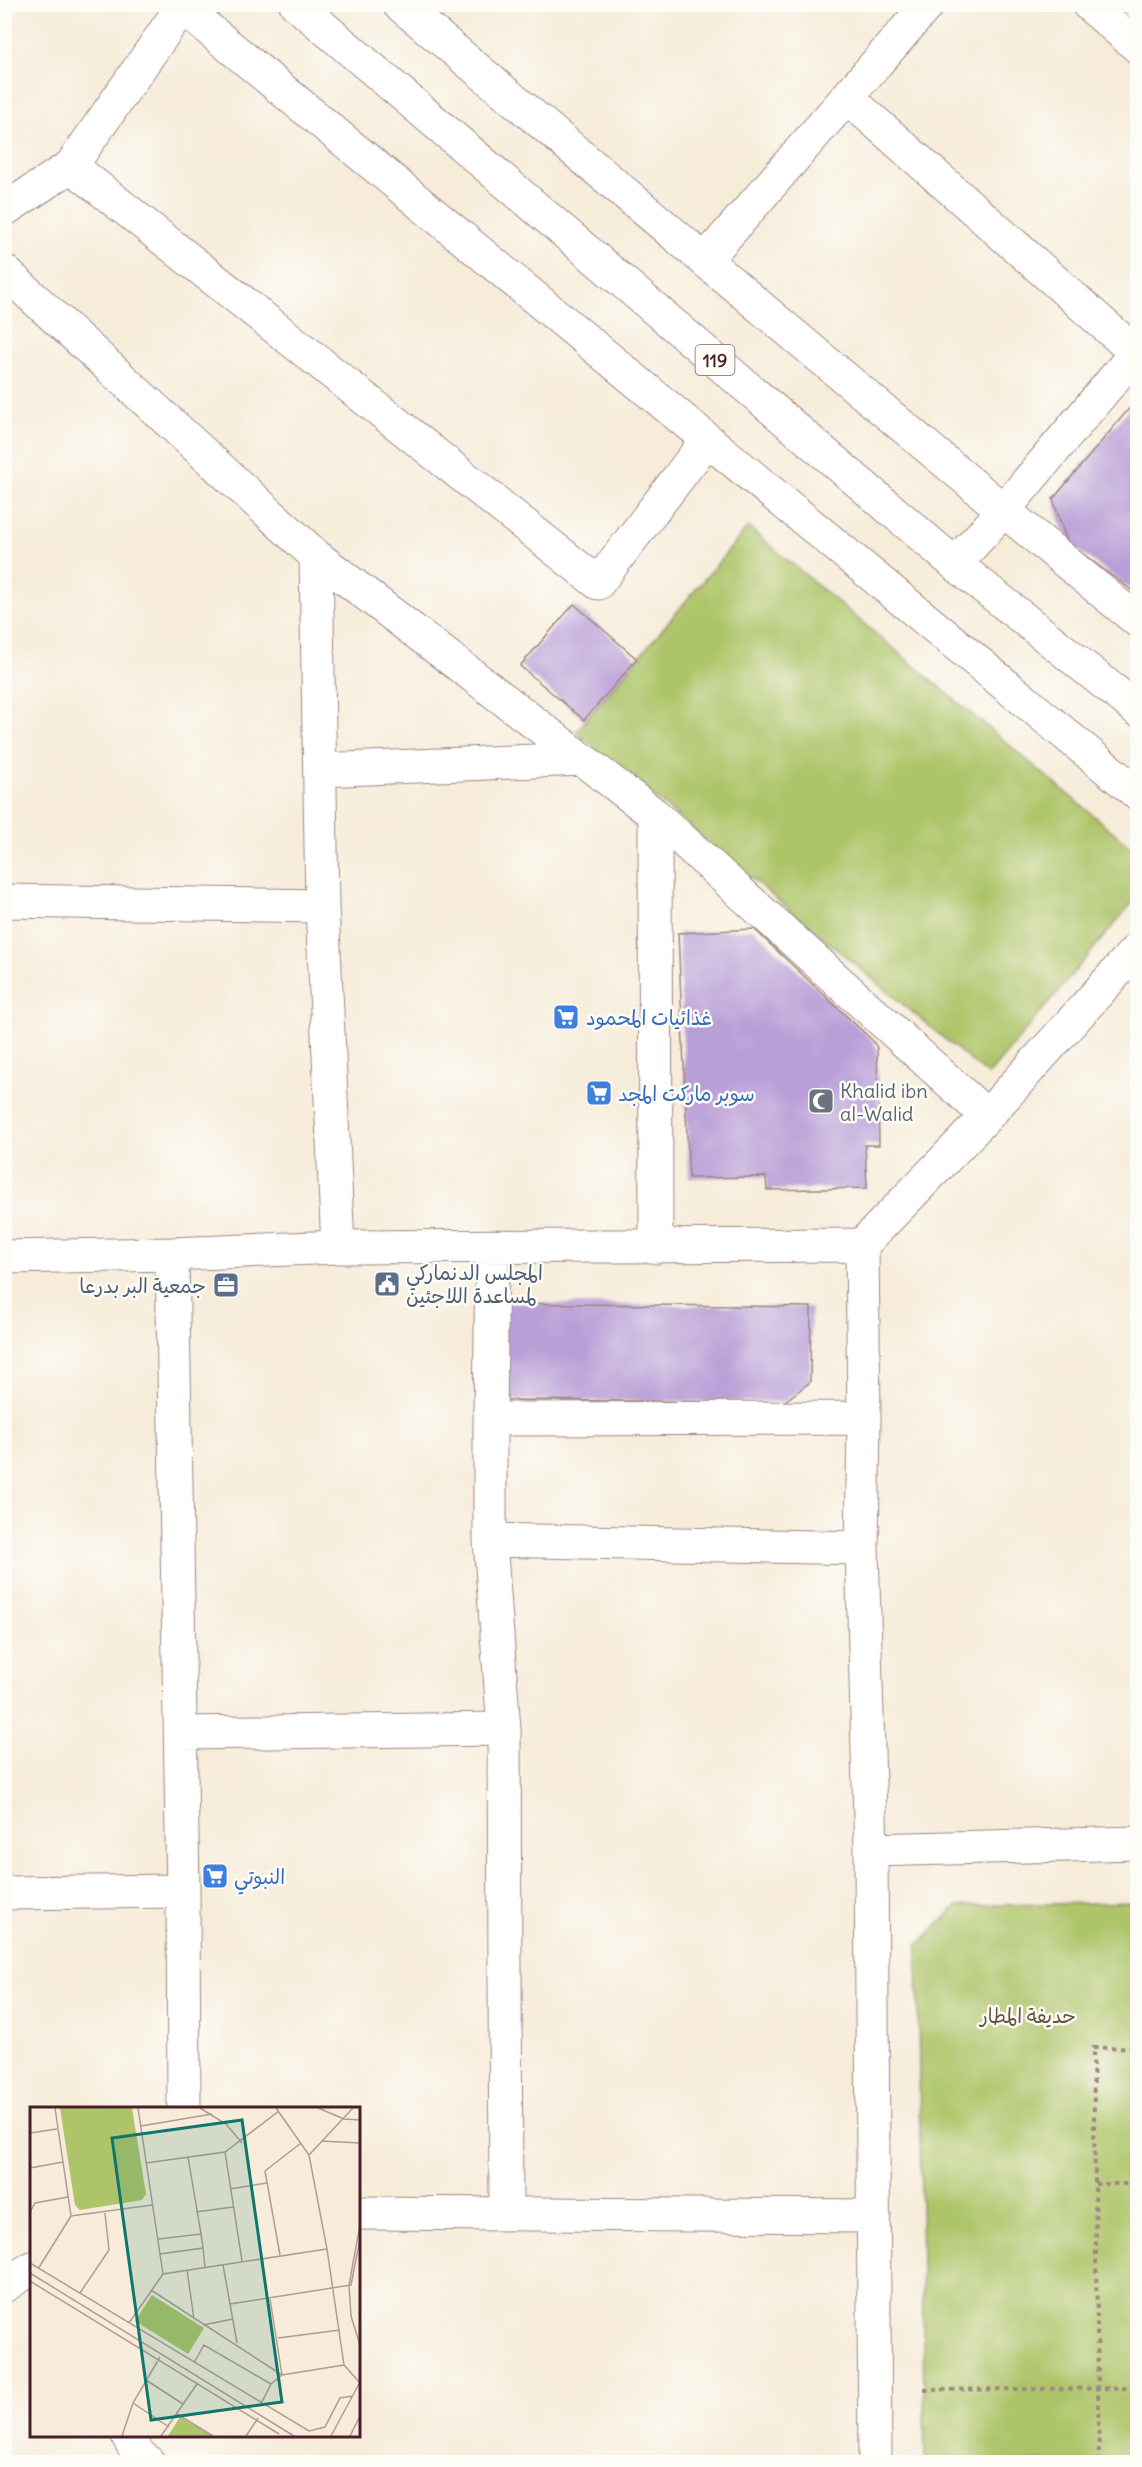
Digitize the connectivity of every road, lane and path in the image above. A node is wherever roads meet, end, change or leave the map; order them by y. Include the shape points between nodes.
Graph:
1 (296, 4) edge
2 (399, 4) edge
3 (1088, 4) edge
4 (180, 6) edge
5 (913, 10) edge
6 (1137, 47) edge
7 (848, 98) junction
8 (71, 166) junction
9 (4, 210) edge
10 (705, 259) junction
11 (4, 271) edge
12 (1136, 351) edge
13 (707, 440) junction
14 (1003, 511) junction
15 (316, 556) junction
16 (955, 564) junction
17 (1137, 621) edge
18 (1137, 710) edge
19 (582, 759) junction
20 (320, 770) junction
21 (1137, 795) edge
22 (655, 815) junction
23 (4, 901) edge
24 (322, 906) junction
25 (1137, 948) edge
26 (987, 1116) junction
27 (862, 1245) junction
28 (656, 1246) junction
29 (338, 1247) junction
30 (492, 1247) junction
31 (172, 1254) junction
32 (4, 1257) edge
33 (864, 1418) junction
34 (490, 1419) junction
35 (490, 1540) junction
36 (862, 1548) junction
37 (504, 1729) junction
38 (181, 1733) junction
39 (1137, 1843) edge
40 (871, 1850) junction
41 (183, 1891) junction
42 (4, 1893) edge
43 (1137, 2047) edge
44 (184, 2107) edge
45 (1095, 2184) junction
46 (1137, 2184) edge
47 (360, 2213) edge
48 (506, 2214) junction
49 (874, 2216) junction
50 (30, 2269) edge
51 (4, 2286) edge
52 (1098, 2388) junction
53 (1137, 2388) edge
54 (924, 2390) dead end
55 (129, 2437) edge
56 (148, 2463) edge
57 (875, 2463) edge
58 (1099, 2463) edge

1 - 16 street, 119
2 - 10 street
3 - 6 street
4 - 8 street
4 - 13 street
5 - 7 street
7 - 10 street
7 - 12 street
8 - 9 street
8 - 13 street via 598,583
10 - 14 street
11 - 15 street
12 - 14 street
13 - 21 street
14 - 16 street
14 - 17 street
15 - 19 street
15 - 20 street
16 - 18 street, 119
19 - 20 street
19 - 22 street
20 - 24 street
22 - 26 street
22 - 28 street
23 - 24 street
24 - 29 street
25 - 26 street
26 - 27 street
27 - 28 street
27 - 33 street
28 - 30 street
29 - 30 street
29 - 31 street
30 - 34 street
31 - 32 street
31 - 38 street
33 - 34 street
33 - 36 street
34 - 35 street
35 - 36 street
35 - 37 street
36 - 40 street
37 - 38 street
37 - 48 street
38 - 41 street
39 - 40 street
40 - 49 street
41 - 42 street
41 - 44 street
43 - 45 path via 1093,2048
45 - 46 path
45 - 52 path
47 - 48 street
48 - 49 street
49 - 57 street
50 - 51 street
52 - 53 path
52 - 54 path
52 - 58 path
55 - 56 street

